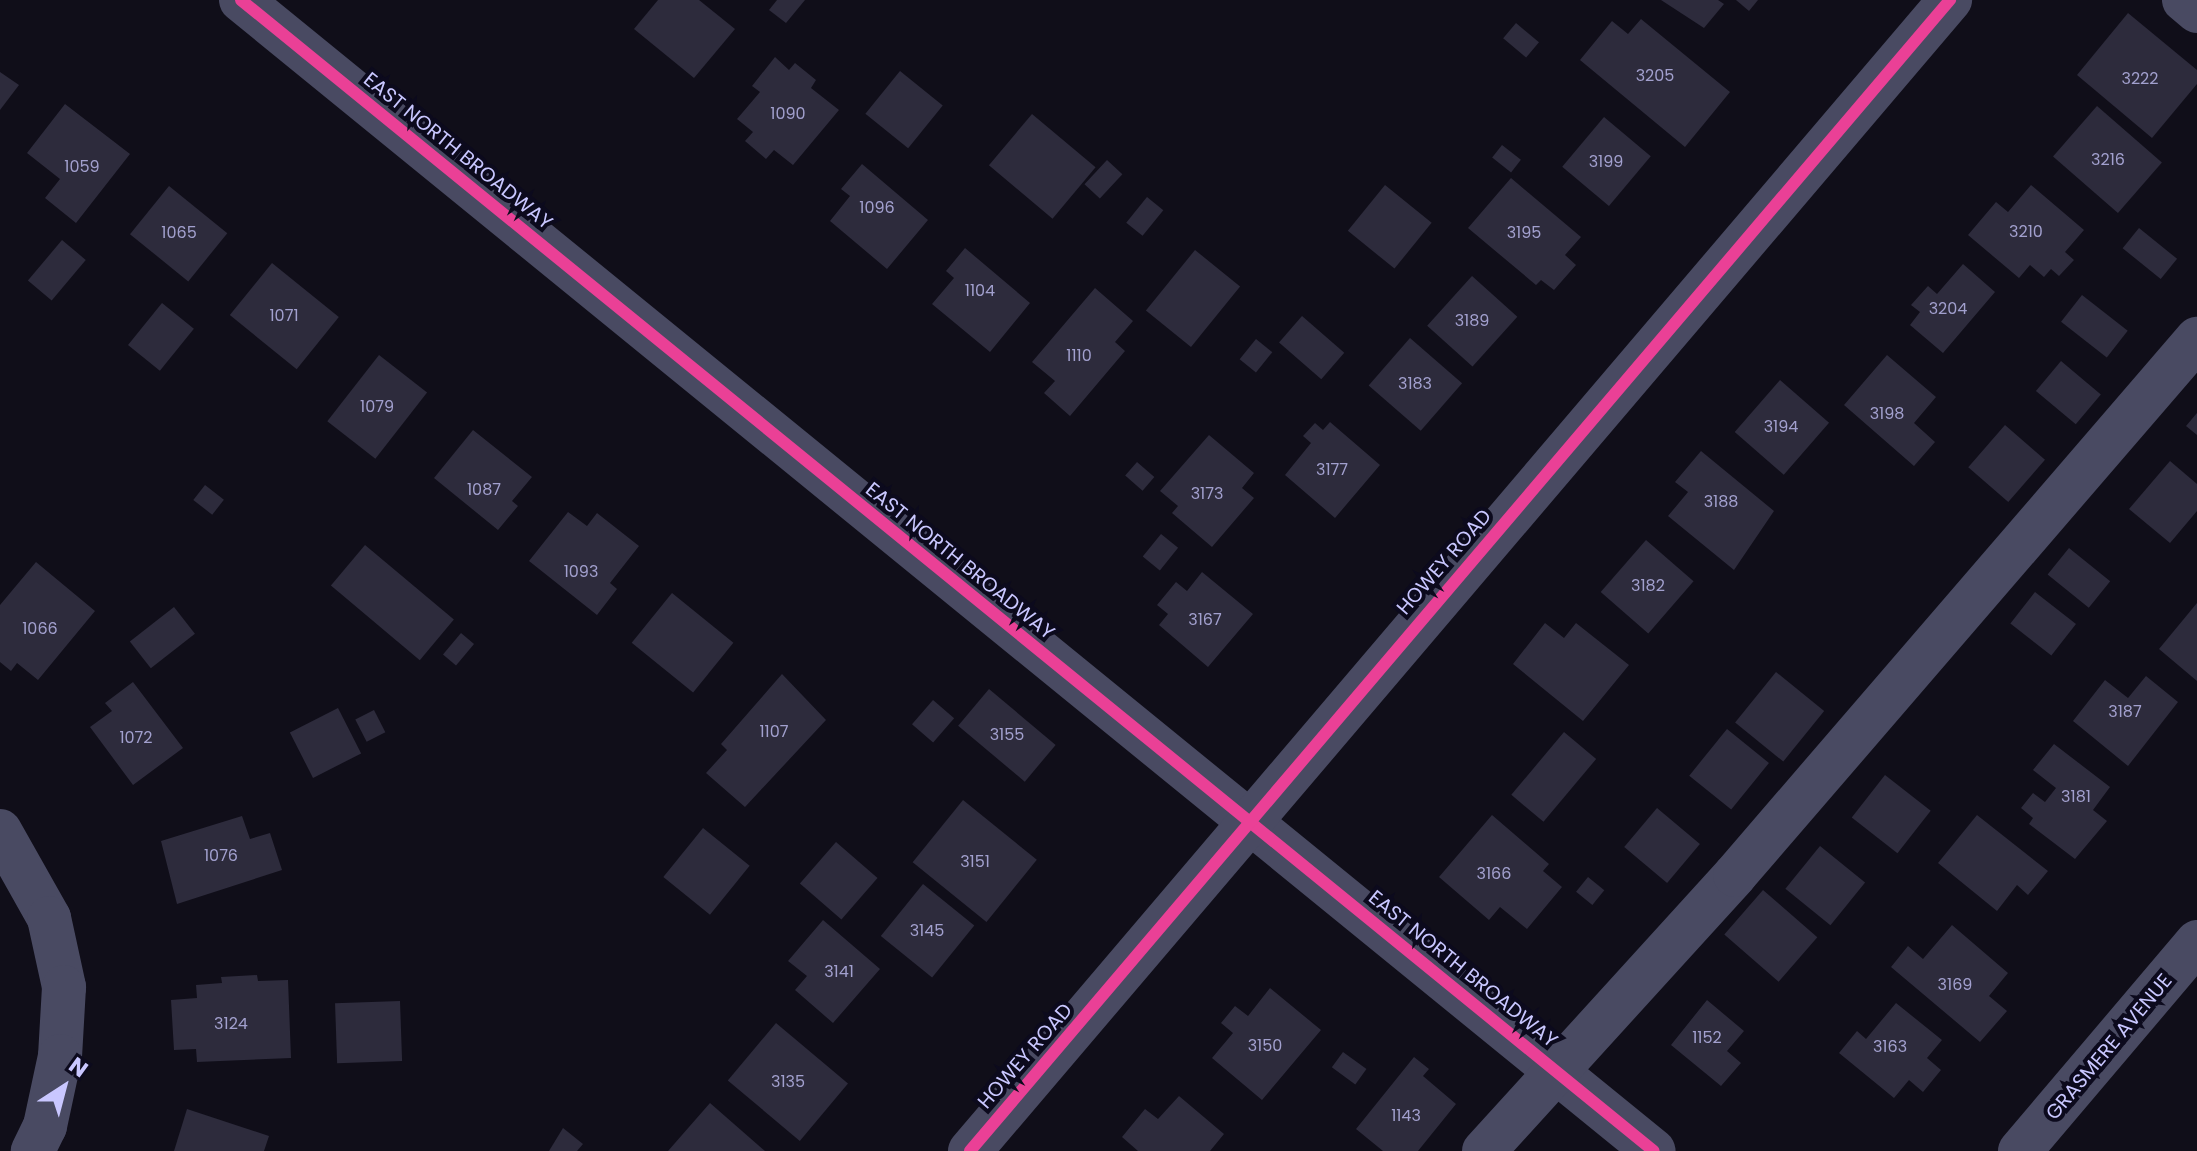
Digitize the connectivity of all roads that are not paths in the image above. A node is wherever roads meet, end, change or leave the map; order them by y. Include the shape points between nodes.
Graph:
1 (241, 0) edge
2 (1950, 0) edge
3 (2184, 0) edge
4 (2197, 11) edge
5 (2197, 339) edge
6 (1251, 820) junction
7 (0, 831) edge
8 (2197, 942) edge
9 (1555, 1070) junction
10 (33, 1151) edge
11 (970, 1151) edge
12 (1484, 1151) edge
13 (1654, 1151) edge
14 (2020, 1151) edge

1 - 6 street, EAST NORTH BROADWAY via 1188,775
2 - 6 street, HOWEY ROAD
3 - 4 street
5 - 9 street via 1735,875
6 - 9 street, EAST NORTH BROADWAY
6 - 11 street, HOWEY ROAD
7 - 10 street via 49,918 64,987 60,1056 45,1126
8 - 14 street, GRASMERE AVENUE
9 - 12 street
9 - 13 street, EAST NORTH BROADWAY

